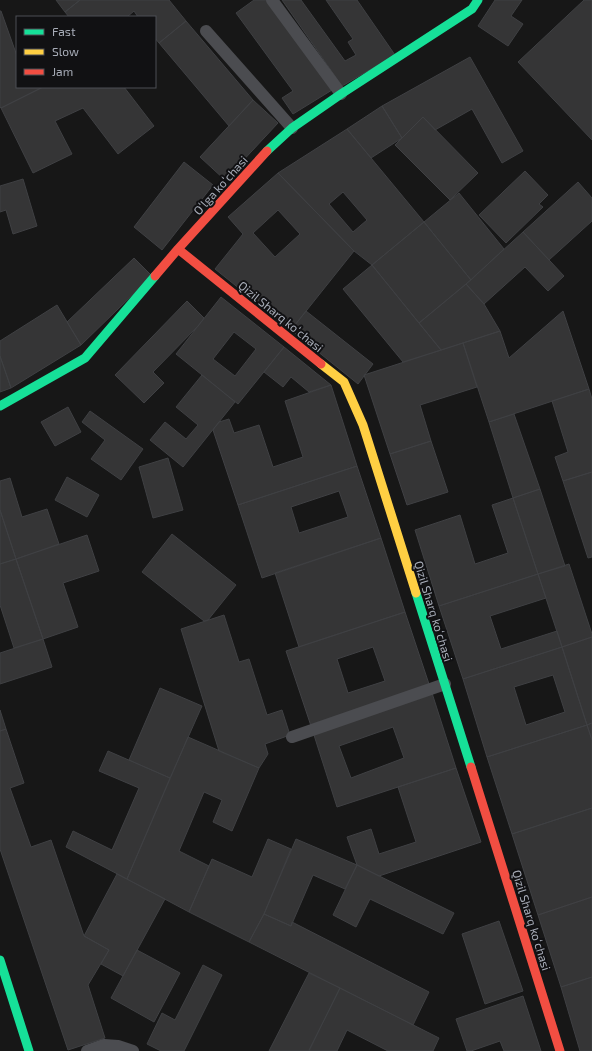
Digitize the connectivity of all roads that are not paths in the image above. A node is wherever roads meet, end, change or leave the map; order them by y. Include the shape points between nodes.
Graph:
1 (272, 0) edge
2 (478, 0) edge
3 (206, 31) dead end
4 (341, 94) junction
5 (292, 128) junction
6 (178, 249) junction
7 (0, 406) edge
8 (445, 684) junction
9 (292, 737) dead end
10 (0, 960) edge
11 (29, 1051) edge
12 (87, 1051) edge
13 (133, 1051) edge
14 (560, 1051) edge

1 - 4 lane
2 - 4 street, Oʻlga koʻchasi via 472,9
3 - 5 lane
4 - 5 street, Oʻlga koʻchasi
5 - 6 street, Oʻlga koʻchasi via 270,147
6 - 7 street, Oʻlga koʻchasi via 85,358
6 - 8 street, Qizil Sharq koʻchasi via 344,382 363,425
8 - 9 lane
8 - 14 street, Qizil Sharq koʻchasi
10 - 11 street
12 - 13 lane via 104,1045

